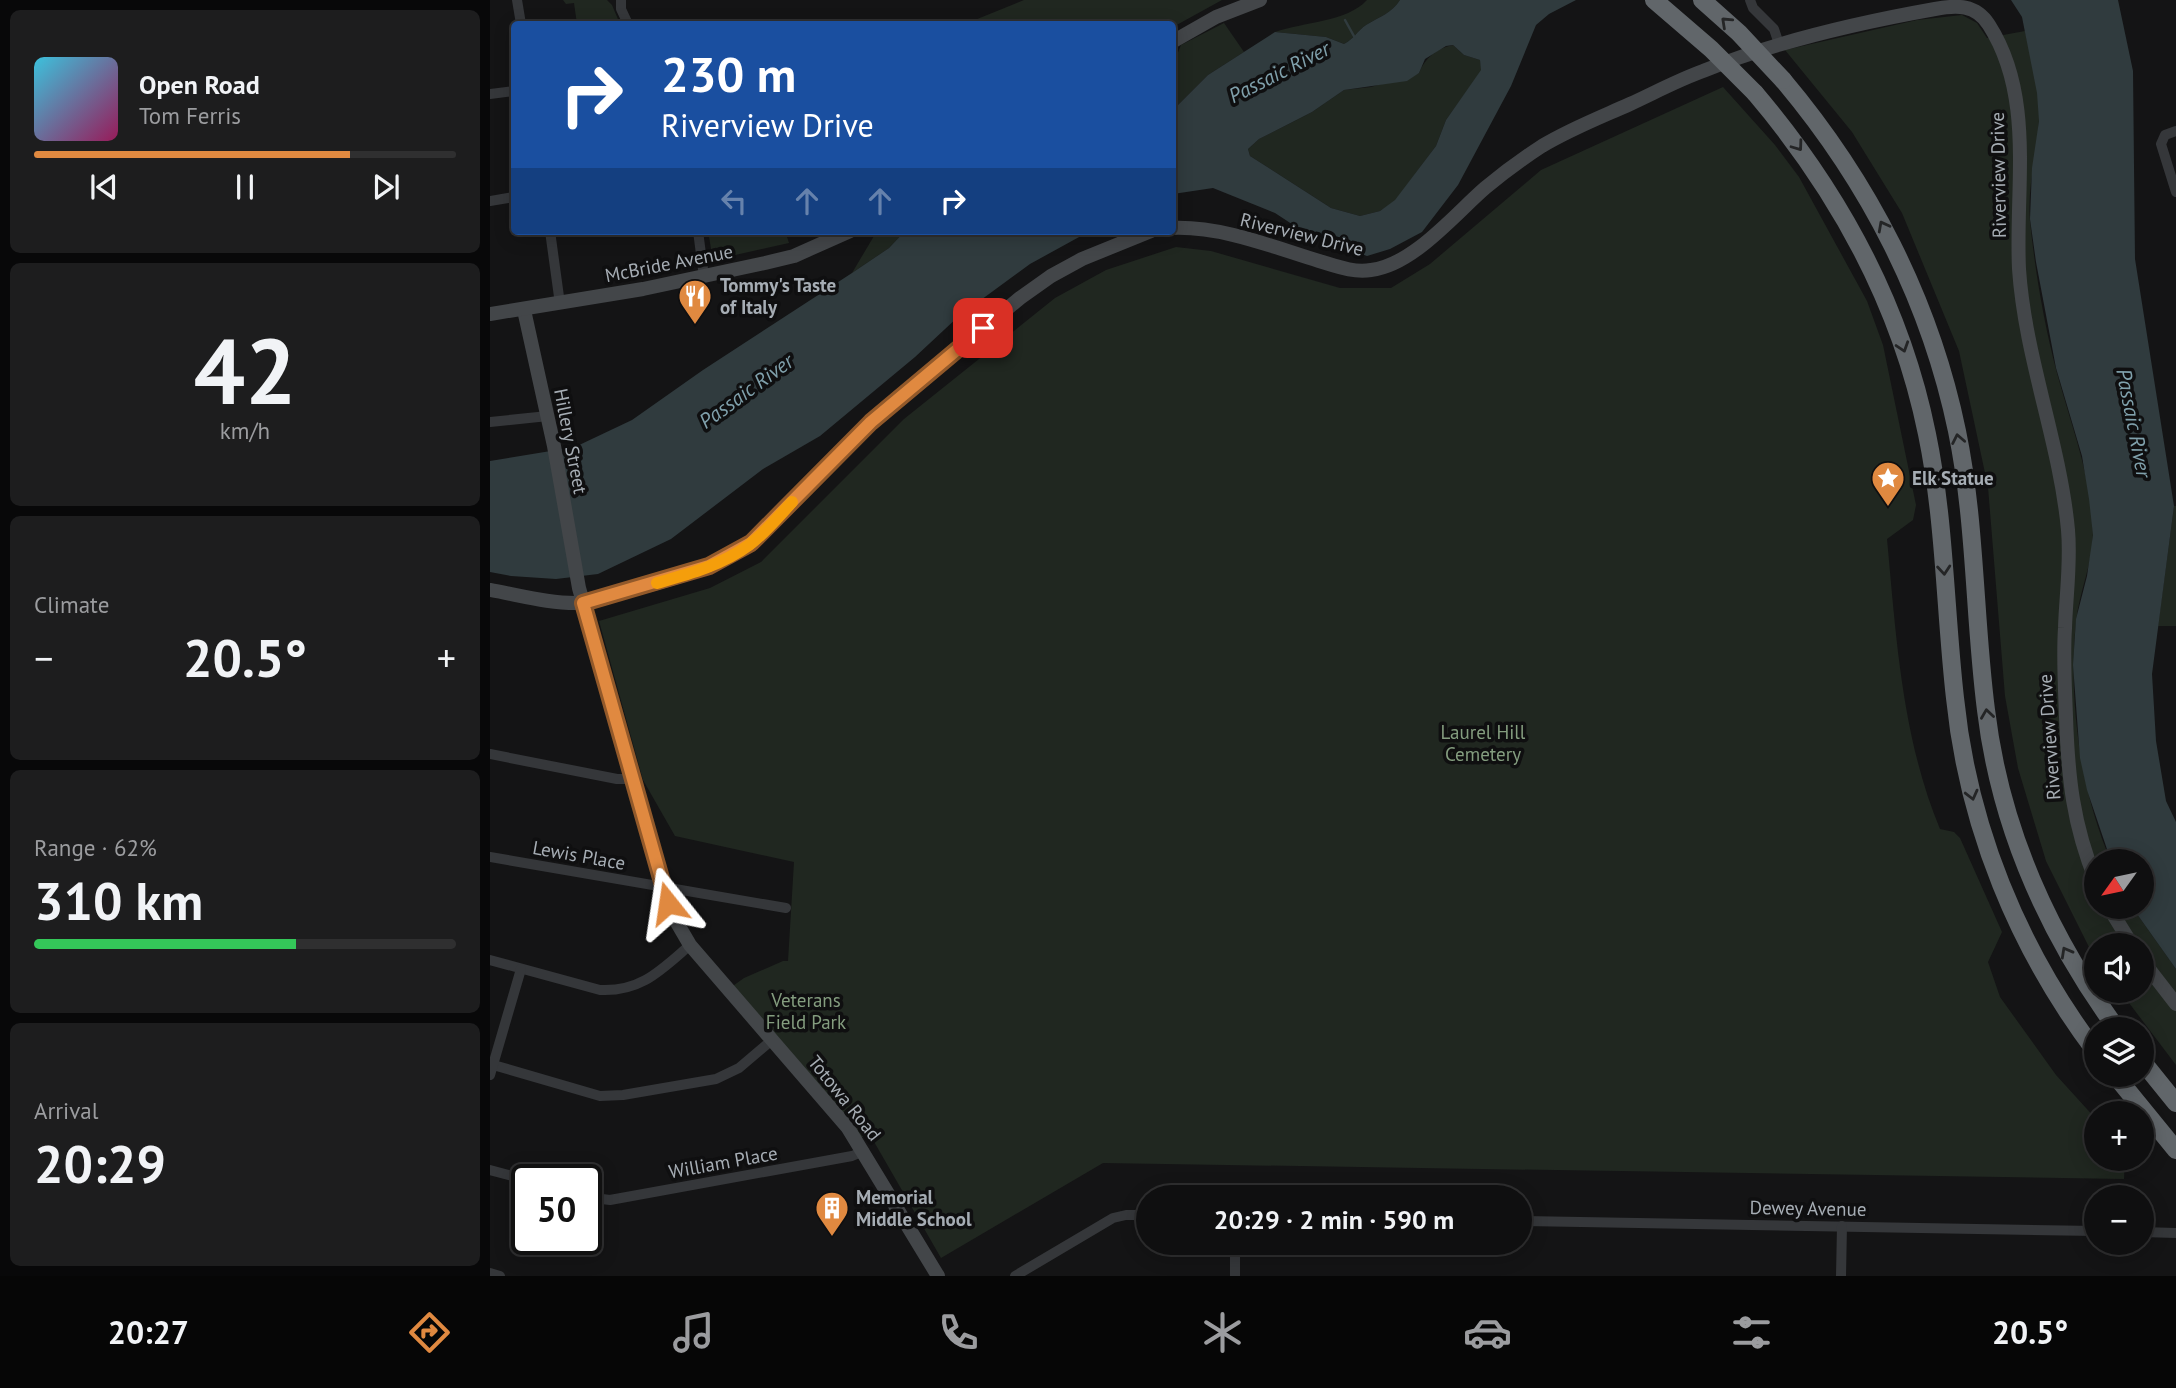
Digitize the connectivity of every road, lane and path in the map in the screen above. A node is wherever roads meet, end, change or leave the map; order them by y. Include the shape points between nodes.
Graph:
1 (621, 0) edge
2 (1260, 0) edge
3 (1654, 0) edge
4 (1702, 0) edge
5 (1750, 0) edge
6 (518, 2) edge
7 (1944, 4) edge
8 (521, 21) edge
9 (627, 21) edge
10 (1176, 40) edge
11 (1779, 44) junction
12 (511, 91) edge
13 (490, 94) edge
14 (2176, 131) edge
15 (2176, 192) edge
16 (511, 198) edge
17 (490, 201) edge
18 (1176, 228) edge
19 (551, 235) edge
20 (699, 235) edge
21 (841, 235) edge
22 (1141, 235) edge
23 (704, 277) junction
24 (560, 304) junction
25 (524, 310) junction
26 (490, 314) edge
27 (548, 416) junction
28 (490, 422) edge
29 (578, 584) joint
30 (490, 590) edge
31 (583, 603) junction
32 (490, 754) edge
33 (634, 779) junction
34 (2085, 849) edge
35 (490, 857) edge
36 (664, 888) junction
37 (786, 908) dead end
38 (690, 945) junction
39 (490, 960) edge
40 (521, 968) junction
41 (2154, 976) edge
42 (2176, 1004) edge
43 (2109, 1017) edge
44 (2084, 1034) edge
45 (772, 1040) junction
46 (491, 1068) edge
47 (2154, 1076) edge
48 (2125, 1087) edge
49 (2176, 1103) edge
50 (2176, 1150) edge
51 (864, 1151) junction
52 (490, 1170) edge
53 (511, 1176) edge
54 (602, 1199) edge
55 (1136, 1215) edge
56 (1532, 1221) edge
57 (1842, 1226) junction
58 (2084, 1231) edge
59 (2154, 1232) edge
60 (2176, 1233) edge
61 (1235, 1255) edge
62 (490, 1273) edge
63 (500, 1276) edge
64 (938, 1276) edge
65 (1015, 1276) edge
66 (1235, 1276) edge
67 (1841, 1276) edge

1 - 9 street
2 - 10 street
3 -> 44 highway, bridge via 1755,93 1810,163 1875,276 1920,403 1933,467 1955,698 1973,799 1992,863 2018,925
43 -> 4 highway, bridge via 2054,930 2027,871 2006,807 1986,712 1963,464 1930,333 1875,211 1833,145 1783,80
5 - 11 street via 1774,29
6 - 8 street
7 - 11 street, Riverview Drive
7 - 34 street, Riverview Drive via 1970,8 1986,19 2003,54 2017,102 2023,313 2069,533 2064,648 2069,778
11 - 18 street, Riverview Drive via 1703,71 1543,146 1495,180 1416,249 1385,267 1347,269 1229,235
12 - 13 street
14 - 15 street via 2165,135 2161,144
16 - 17 street
19 - 24 street
20 - 23 street
21 - 23 street, McBride Avenue via 794,256
22 - 31 street via 1082,258 1020,298 871,422 737,553 690,573
23 - 24 street, McBride Avenue
24 - 25 street, McBride Avenue
25 - 26 street, McBride Avenue
25 - 27 street, Hillery Street
27 - 28 street
27 - 29 street, Hillery Street
29 - 31 street, Totowa Road
30 - 31 street
31 - 33 street, Totowa Road
32 - 33 street
33 - 36 street, Totowa Road
35 - 36 street, Lewis Place
36 - 37 street, Lewis Place
36 - 38 street, Totowa Road
38 - 40 street via 646,981 620,990 600,990
38 - 45 street, Totowa Road
39 - 40 street
40 - 46 street
41 - 42 street
45 - 46 street via 739,1068 716,1079 623,1095 600,1096
45 - 51 street, Totowa Road
47 - 49 highway
48 - 50 highway
51 - 54 street, William Place
51 - 64 street, Totowa Road
52 - 53 street
55 - 65 street via 1113,1218
56 - 57 street, Dewey Avenue
57 - 58 street, Dewey Avenue
57 - 67 street
59 - 60 street
61 - 66 street
62 - 63 street

